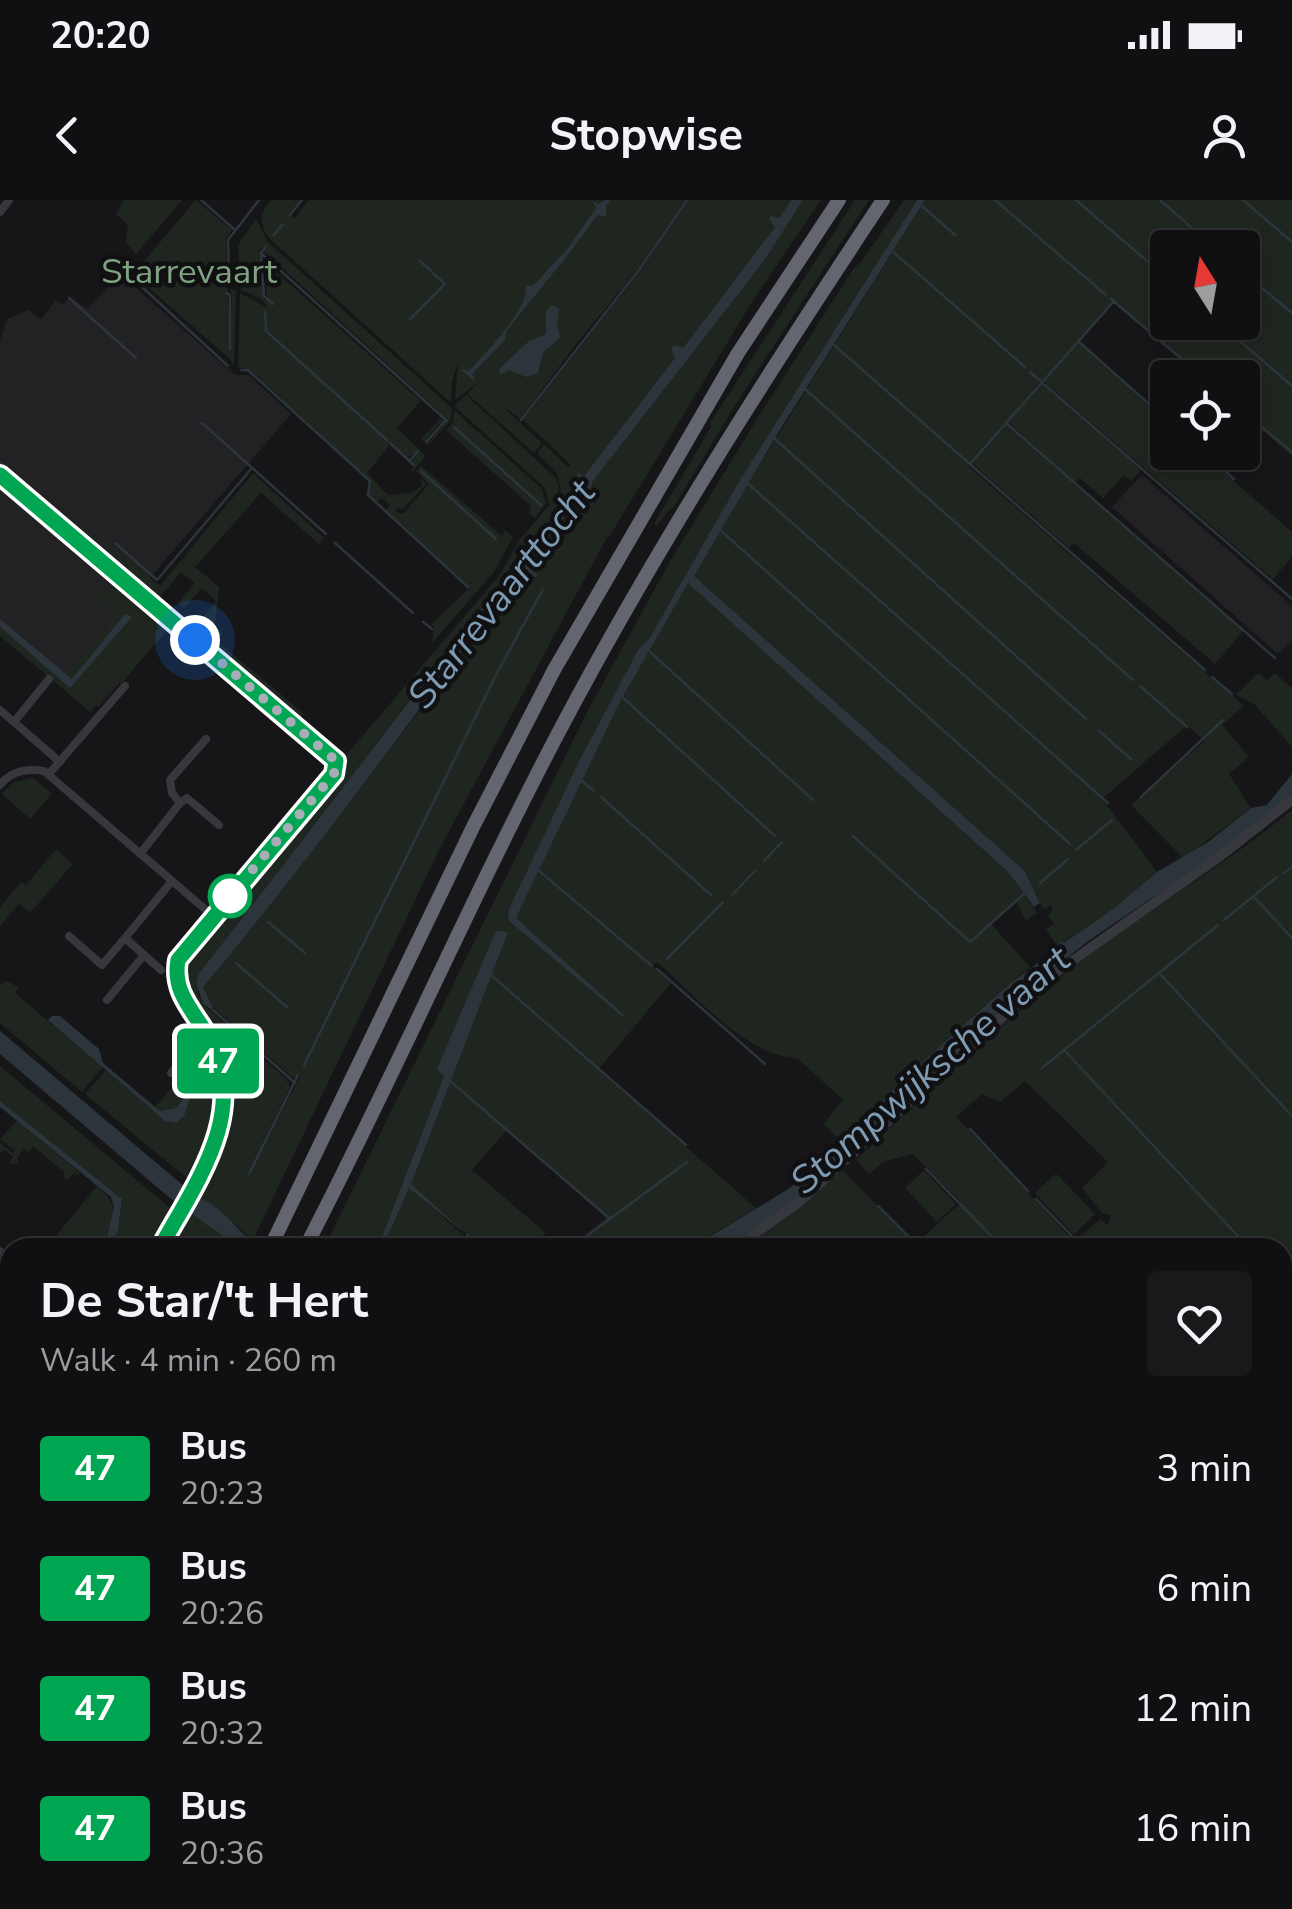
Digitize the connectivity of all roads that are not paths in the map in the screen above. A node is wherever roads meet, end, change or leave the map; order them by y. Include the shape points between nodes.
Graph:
1 (8, 200) edge
2 (839, 200) edge
3 (883, 200) edge
4 (0, 212) edge
5 (0, 475) edge
6 (49, 680) dead end
7 (124, 686) dead end
8 (0, 710) edge
9 (14, 722) junction
10 (206, 739) dead end
11 (60, 762) junction
12 (48, 775) junction
13 (0, 785) edge
14 (1292, 800) edge
15 (180, 804) junction
16 (219, 824) dead end
17 (140, 854) junction
18 (172, 881) junction
19 (213, 916) junction
20 (70, 936) dead end
21 (125, 938) junction
22 (144, 955) junction
23 (161, 970) dead end
24 (108, 1000) dead end
25 (206, 1032) junction
26 (171, 1073) dead end
27 (166, 1238) edge
28 (275, 1238) edge
29 (310, 1238) edge
30 (749, 1238) edge

1 - 4 street
2 - 28 highway via 738,353 554,670
3 - 29 highway via 721,450 566,719
5 - 19 street via 336,761 334,774
6 - 9 street
7 - 11 street
8 - 9 street
9 - 11 street
10 - 15 street via 170,780
11 - 12 street
12 - 13 street via 21,771
12 - 17 street
14 - 30 street via 1038,985 798,1204
15 - 16 street via 187,798
15 - 17 street
17 - 18 street
18 - 19 street
18 - 21 street
19 - 25 street via 177,968 180,993
20 - 21 street via 102,964
21 - 22 street
22 - 23 street
22 - 24 street
25 - 26 street
25 - 27 street via 218,1064 222,1116 215,1145

